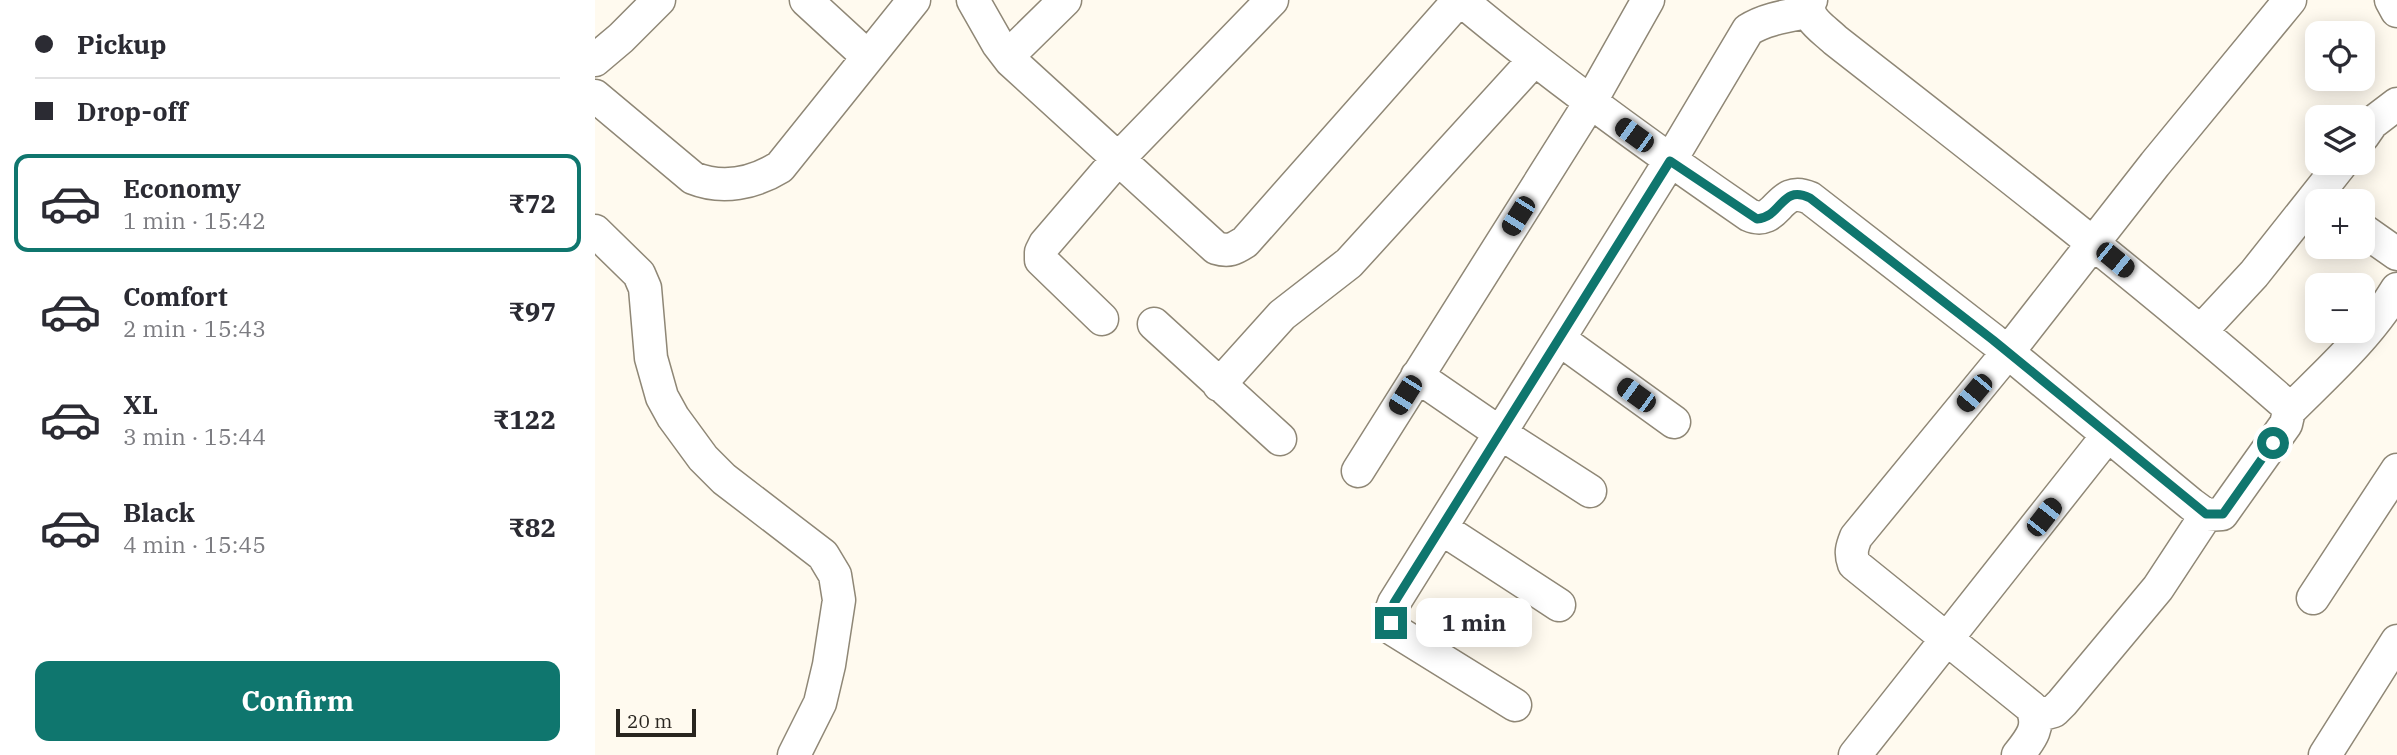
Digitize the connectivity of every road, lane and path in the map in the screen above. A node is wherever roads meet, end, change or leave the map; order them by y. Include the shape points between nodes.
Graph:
1 (659, 0) edge
2 (806, 0) edge
3 (914, 0) edge
4 (973, 0) edge
5 (1065, 0) edge
6 (1272, 0) edge
7 (1460, 0) edge
8 (1648, 0) edge
9 (2290, 0) edge
10 (2391, 0) edge
11 (1809, 6) edge
12 (2397, 11) edge
13 (1008, 56) junction
14 (868, 57) junction
15 (595, 60) edge
16 (1534, 60) junction
17 (595, 96) edge
18 (1591, 101) junction
19 (2397, 104) edge
20 (2375, 121) edge
21 (1118, 159) junction
22 (1670, 161) junction
23 (2305, 214) edge
24 (595, 231) edge
25 (2375, 238) edge
26 (2094, 243) junction
27 (2397, 254) edge
28 (2397, 289) edge
29 (1102, 319) dead end
30 (1154, 324) dead end
31 (2201, 331) junction
32 (1559, 340) junction
33 (2008, 352) junction
34 (1417, 376) junction
35 (1219, 386) junction
36 (2289, 411) junction
37 (1674, 422) dead end
38 (1500, 433) junction
39 (2108, 435) junction
40 (1280, 439) dead end
41 (2397, 470) edge
42 (1358, 471) dead end
43 (1590, 491) dead end
44 (2206, 514) junction
45 (1441, 528) junction
46 (2312, 598) dead end
47 (1559, 605) dead end
48 (1948, 640) junction
49 (2397, 641) edge
50 (1515, 705) dead end
51 (2036, 716) junction
52 (794, 755) edge
53 (1855, 755) edge
54 (2018, 755) edge
55 (2325, 755) edge

1 - 15 street
2 - 14 street
3 - 14 street
4 - 13 street
5 - 13 street
6 - 21 street
7 - 16 street
7 - 21 street via 1236,248 1216,248
8 - 18 street
9 - 26 street
10 - 12 street
11 - 22 street via 1748,30
11 - 26 street via 1835,40
13 - 21 street
14 - 17 street via 780,167 764,177 736,184 713,185 693,178
16 - 18 street
16 - 35 street via 1349,263 1282,315
18 - 22 street
18 - 34 street
19 - 20 street
21 - 29 street via 1041,252 1041,260
22 - 32 street
22 - 33 street via 1757,219 1767,217 1793,194 1810,198
23 - 31 street
24 - 52 street via 639,274 645,288 651,358 673,417 724,479 823,555 835,575 839,600 829,665 820,703
25 - 27 street
26 - 31 street
26 - 33 street
28 - 36 street via 2359,340
30 - 35 street
31 - 36 street
32 - 37 street
32 - 38 street
33 - 39 street
33 - 48 street via 1852,546 1854,564
34 - 38 street
34 - 42 street
35 - 40 street
36 - 44 street via 2286,424 2223,514
38 - 43 street
38 - 45 street
39 - 44 street
39 - 48 street
41 - 46 street
44 - 51 street via 2158,588 2062,703
45 - 47 street
45 - 50 street via 1394,603 1390,614 1394,630
48 - 51 street via 2031,707
48 - 53 street
49 - 55 street
51 - 54 street via 2031,738

